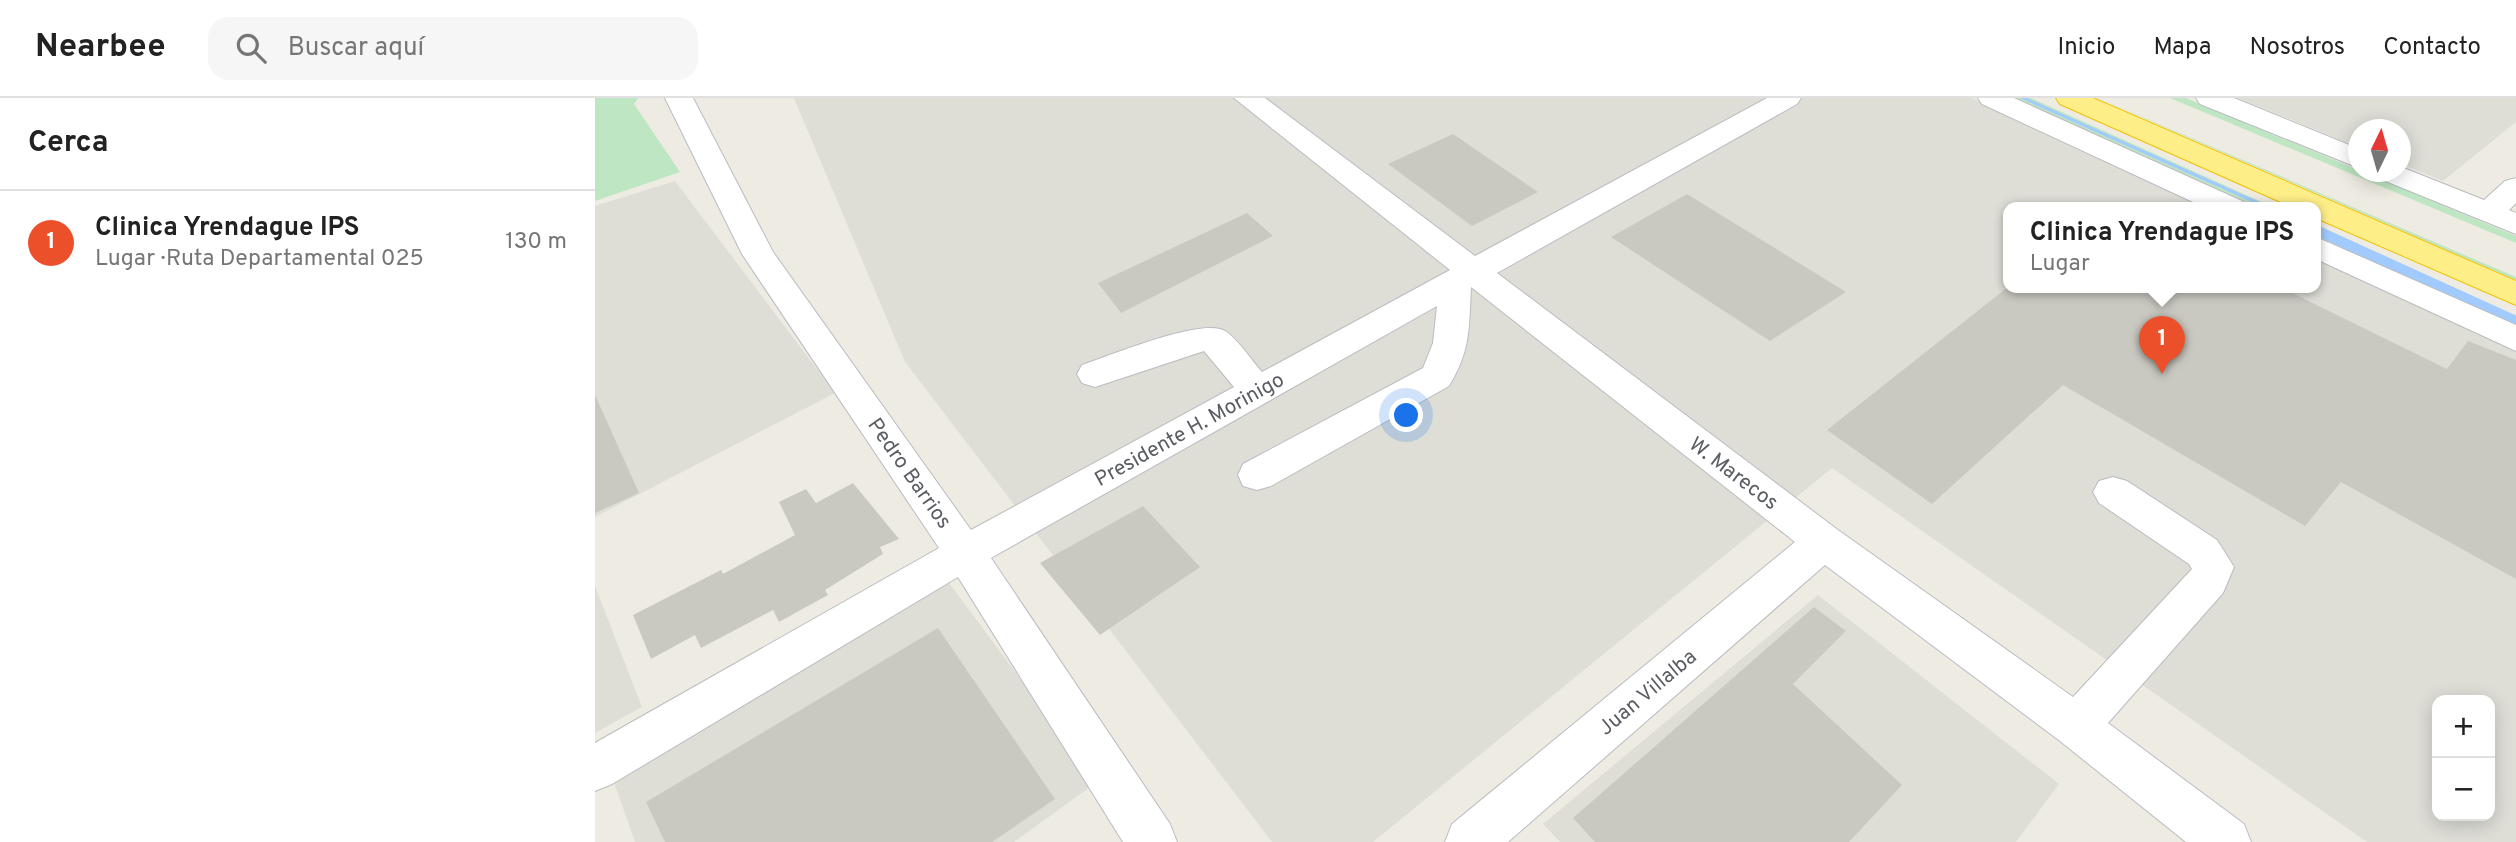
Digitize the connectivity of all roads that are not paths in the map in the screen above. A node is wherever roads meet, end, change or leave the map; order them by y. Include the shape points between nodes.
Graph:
1 (679, 98) edge
2 (1248, 98) edge
3 (1787, 98) edge
4 (1992, 98) edge
5 (2070, 98) edge
6 (2125, 98) edge
7 (2210, 98) edge
8 (2348, 155) edge
9 (2411, 181) edge
10 (2516, 187) edge
11 (2218, 202) edge
12 (2308, 202) edge
13 (2321, 208) edge
14 (2488, 213) junction
15 (2516, 224) edge
16 (2321, 249) edge
17 (2516, 266) edge
18 (1464, 276) junction
19 (2516, 293) edge
20 (2516, 339) edge
21 (1095, 374) dead end
22 (1258, 391) junction
23 (1257, 475) dead end
24 (2113, 492) dead end
25 (1824, 542) junction
26 (965, 554) junction
27 (2076, 726) junction
28 (595, 768) edge
29 (1152, 842) edge
30 (1470, 842) edge
31 (2226, 842) edge

1 - 26 street, Pedro Barrios via 758,254
2 - 18 street, W. Marecos
3 - 18 street, Presidente H. Morinigo
4 - 11 street
5 - 12 highway
6 - 17 highway
7 - 8 street
9 - 14 street
10 - 14 street
13 - 19 highway
14 - 15 street
16 - 20 street
18 - 22 street, Presidente H. Morinigo
18 - 23 street via 1451,350 1436,377
18 - 25 street, W. Marecos
21 - 22 street via 1194,340 1213,339
22 - 26 street, Presidente H. Morinigo
24 - 27 street via 2203,552 2213,567 2208,581
25 - 27 street, W. Marecos
25 - 30 street, Juan Villalba
26 - 28 street, Presidente H. Morinigo
26 - 29 street, Pedro Barrios
27 - 31 street, W. Marecos

